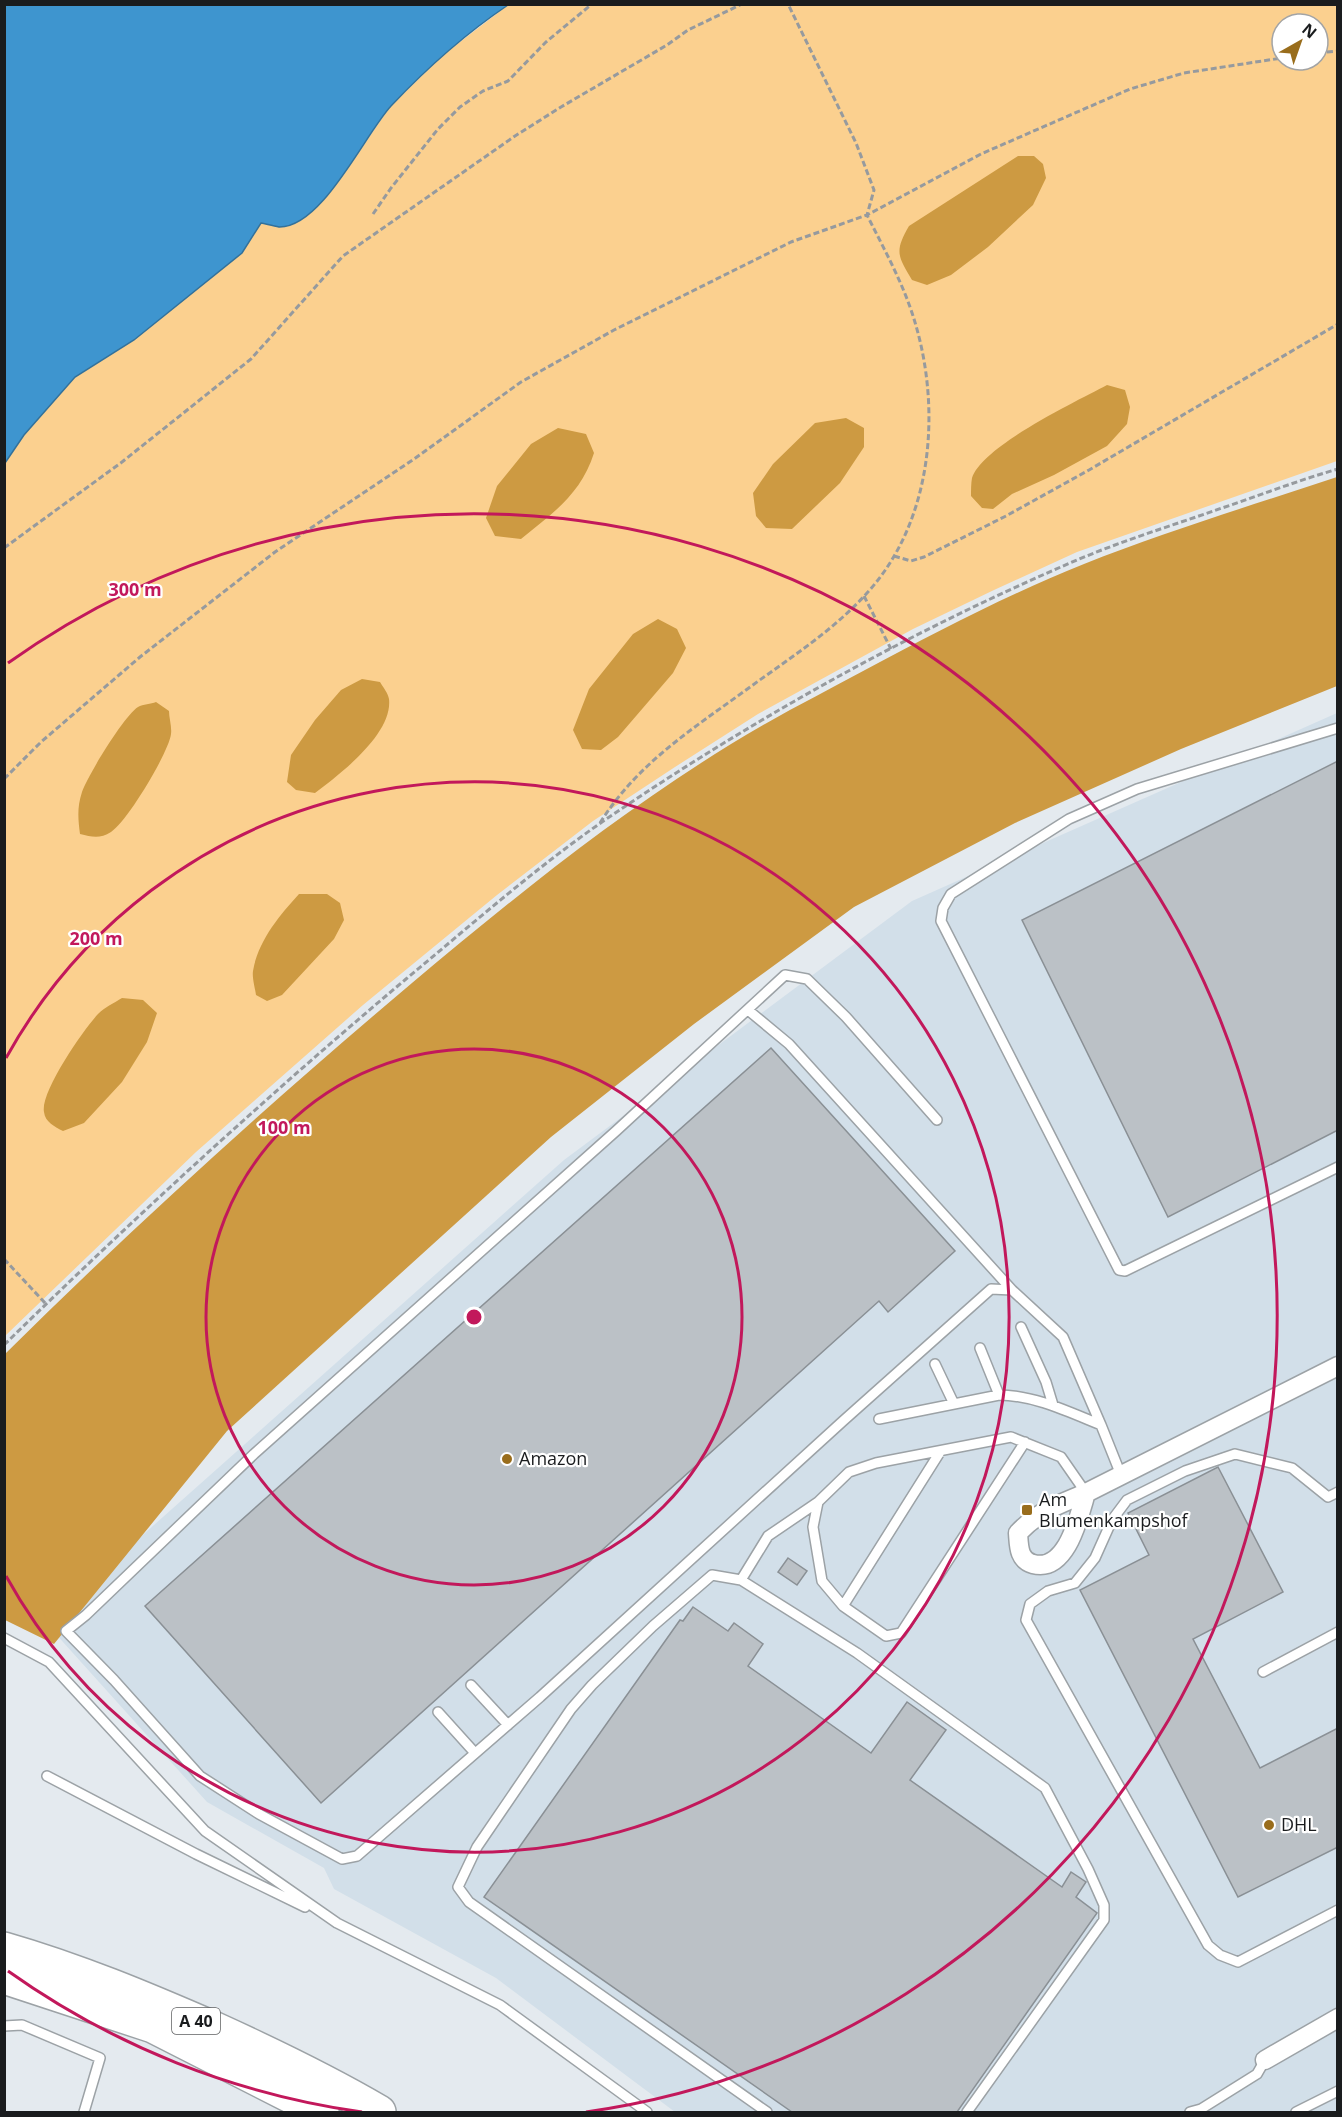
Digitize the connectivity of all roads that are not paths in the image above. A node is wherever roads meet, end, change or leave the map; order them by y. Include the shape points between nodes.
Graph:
1 (1338, 728) edge
2 (748, 1010) junction
3 (937, 1120) dead end
4 (1338, 1167) edge
5 (1012, 1290) junction
6 (1021, 1328) dead end
7 (980, 1348) dead end
8 (935, 1364) dead end
9 (1338, 1366) edge
10 (999, 1395) junction
11 (954, 1404) junction
12 (1053, 1405) junction
13 (879, 1419) dead end
14 (1101, 1425) junction
15 (1025, 1442) junction
16 (940, 1452) junction
17 (1121, 1475) junction
18 (1338, 1492) edge
19 (1086, 1493) junction
20 (818, 1502) junction
21 (741, 1580) junction
22 (843, 1606) junction
23 (1338, 1632) edge
24 (4, 1638) edge
25 (1263, 1672) dead end
26 (471, 1685) dead end
27 (438, 1712) dead end
28 (508, 1725) junction
29 (475, 1753) junction
30 (47, 1776) dead end
31 (1338, 1910) edge
32 (337, 1923) junction
33 (4, 1949) edge
34 (4, 1977) edge
35 (1338, 2018) edge
36 (4, 2026) edge
37 (1265, 2060) joint
38 (1338, 2091) edge
39 (84, 2112) edge
40 (322, 2112) edge
41 (379, 2112) edge
42 (647, 2112) edge
43 (767, 2112) edge
44 (967, 2112) edge
45 (1190, 2112) edge
46 (1296, 2112) edge

1 - 4 lane via 1137,789 1069,819 951,894 941,921 1119,1270 1125,1271
2 - 3 lane via 785,975 807,979
2 - 5 lane via 789,1044
2 - 29 lane via 254,1455 66,1631 200,1776 259,1814 342,1859 357,1856
5 - 14 lane via 1063,1337
5 - 28 lane via 991,1289
6 - 12 lane
7 - 10 lane
8 - 11 lane
9 - 17 street
10 - 11 lane
10 - 12 lane
11 - 13 lane
12 - 14 lane
14 - 17 lane
15 - 16 lane via 1011,1437
15 - 19 lane via 1061,1457
15 - 22 lane via 901,1633 886,1636
16 - 20 lane via 849,1472
16 - 22 lane
17 - 19 street
18 - 31 lane via 1328,1497 1292,1468 1235,1454 1185,1471 1127,1500 1112,1520 1095,1558 1075,1583 1048,1591 1030,1604 1026,1620 1208,1945 1238,1962
19 - 19 street via 1075,1530 1061,1554 1040,1566 1028,1563 1019,1552 1018,1533 1032,1518
20 - 21 lane via 768,1536
20 - 22 lane via 813,1527 822,1581
21 - 43 lane via 712,1575 592,1685 571,1708 477,1847 458,1887 469,1902
21 - 44 lane via 857,1653 1045,1788 1104,1905 1104,1920
23 - 25 lane
24 - 32 lane via 49,1662 205,1831
26 - 28 lane
27 - 29 lane
28 - 29 lane
30 - 32 lane
32 - 42 lane via 500,2005
33 - 41 highway, A 40 via 44,1960 161,2005 261,2050
34 - 40 highway, A 40 via 153,2026
35 - 37 street
36 - 39 lane via 22,2025 100,2058
37 - 45 lane via 1257,2074
38 - 46 lane

